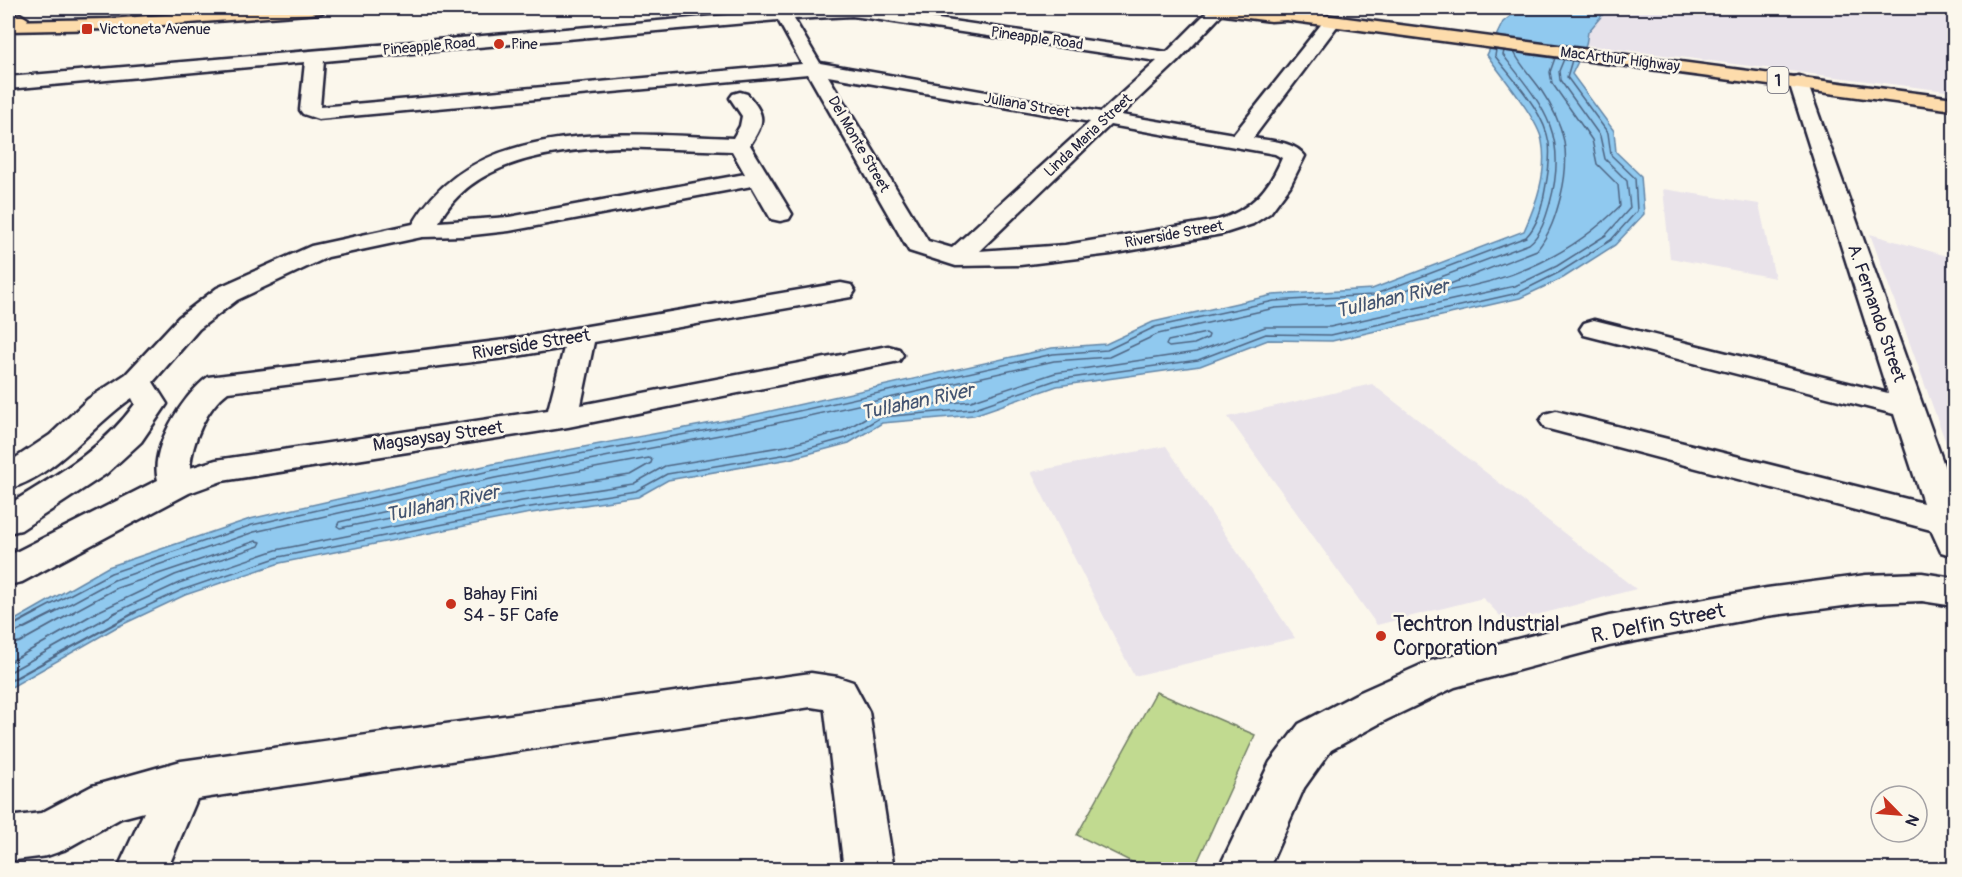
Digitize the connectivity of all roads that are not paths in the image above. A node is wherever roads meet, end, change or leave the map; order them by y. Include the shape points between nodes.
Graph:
1 (246, 8) edge
2 (321, 8) edge
3 (1216, 8) edge
4 (1257, 8) edge
5 (781, 11) edge
6 (1286, 15) junction
7 (1333, 21) junction
8 (11, 22) edge
9 (315, 56) junction
10 (1171, 58) junction
11 (815, 68) junction
12 (1798, 82) junction
13 (8, 83) edge
14 (740, 98) dead end
15 (1954, 104) edge
16 (1106, 118) junction
17 (1239, 142) junction
18 (739, 145) junction
19 (758, 178) junction
20 (780, 214) dead end
21 (422, 230) junction
22 (956, 258) junction
23 (841, 291) dead end
24 (1594, 329) dead end
25 (581, 336) junction
26 (888, 355) dead end
27 (137, 381) junction
28 (1909, 408) junction
29 (562, 417) junction
30 (1556, 421) dead end
31 (8, 478) edge
32 (177, 485) junction
33 (8, 521) edge
34 (1951, 532) edge
35 (8, 572) edge
36 (1954, 592) edge
37 (181, 781) junction
38 (8, 839) edge
39 (142, 870) edge
40 (869, 870) edge
41 (1243, 870) edge

1 - 8 highway
2 - 8 highway via 109,24
3 - 6 highway, MacArthur Highway / 1
3 - 10 street, Linda Maria Street
4 - 6 highway, MacArthur Highway / 1
5 - 9 street, Pineapple Road
5 - 10 street, Pineapple Road via 852,11
5 - 11 street, Del Monte Street
6 - 7 highway, MacArthur Highway / 1
7 - 12 highway, MacArthur Highway / 1
7 - 17 street
9 - 11 street, Juliana Street via 310,110 318,113
9 - 13 street, Pineapple Road
10 - 16 street, Linda Maria Street
11 - 16 street, Juliana Street
11 - 22 street, Del Monte Street via 918,246 929,253
12 - 15 highway, MacArthur Highway / 1
12 - 28 street, A. Fernando Street
14 - 18 street via 752,111 753,123
16 - 17 street, Juliana Street
16 - 22 street, Linda Maria Street
17 - 22 street, Riverside Street via 1281,149 1294,156 1259,211 1242,221 1067,252
18 - 19 street
18 - 21 street via 593,140 538,147 503,159 465,181 436,207
19 - 20 street
19 - 21 street via 509,224
21 - 27 street via 320,251 227,294 189,322
23 - 25 street, Riverside Street
24 - 28 street
25 - 29 street
25 - 32 street, Riverside Street via 506,349 219,384 207,392 178,445 173,471
26 - 29 street, Magsaysay Street
27 - 31 street via 99,406 62,442
27 - 33 street via 151,404 129,435 94,466
28 - 34 street, A. Fernando Street
29 - 32 street, Magsaysay Street via 237,466
30 - 34 street
32 - 35 street, Magsaysay Street
36 - 41 street, R. Delfin Street via 1922,587 1866,589 1767,602 1610,631 1445,674 1314,737 1286,776
37 - 38 street via 109,801 47,834
37 - 39 street
37 - 40 street via 811,690 838,694 847,712

